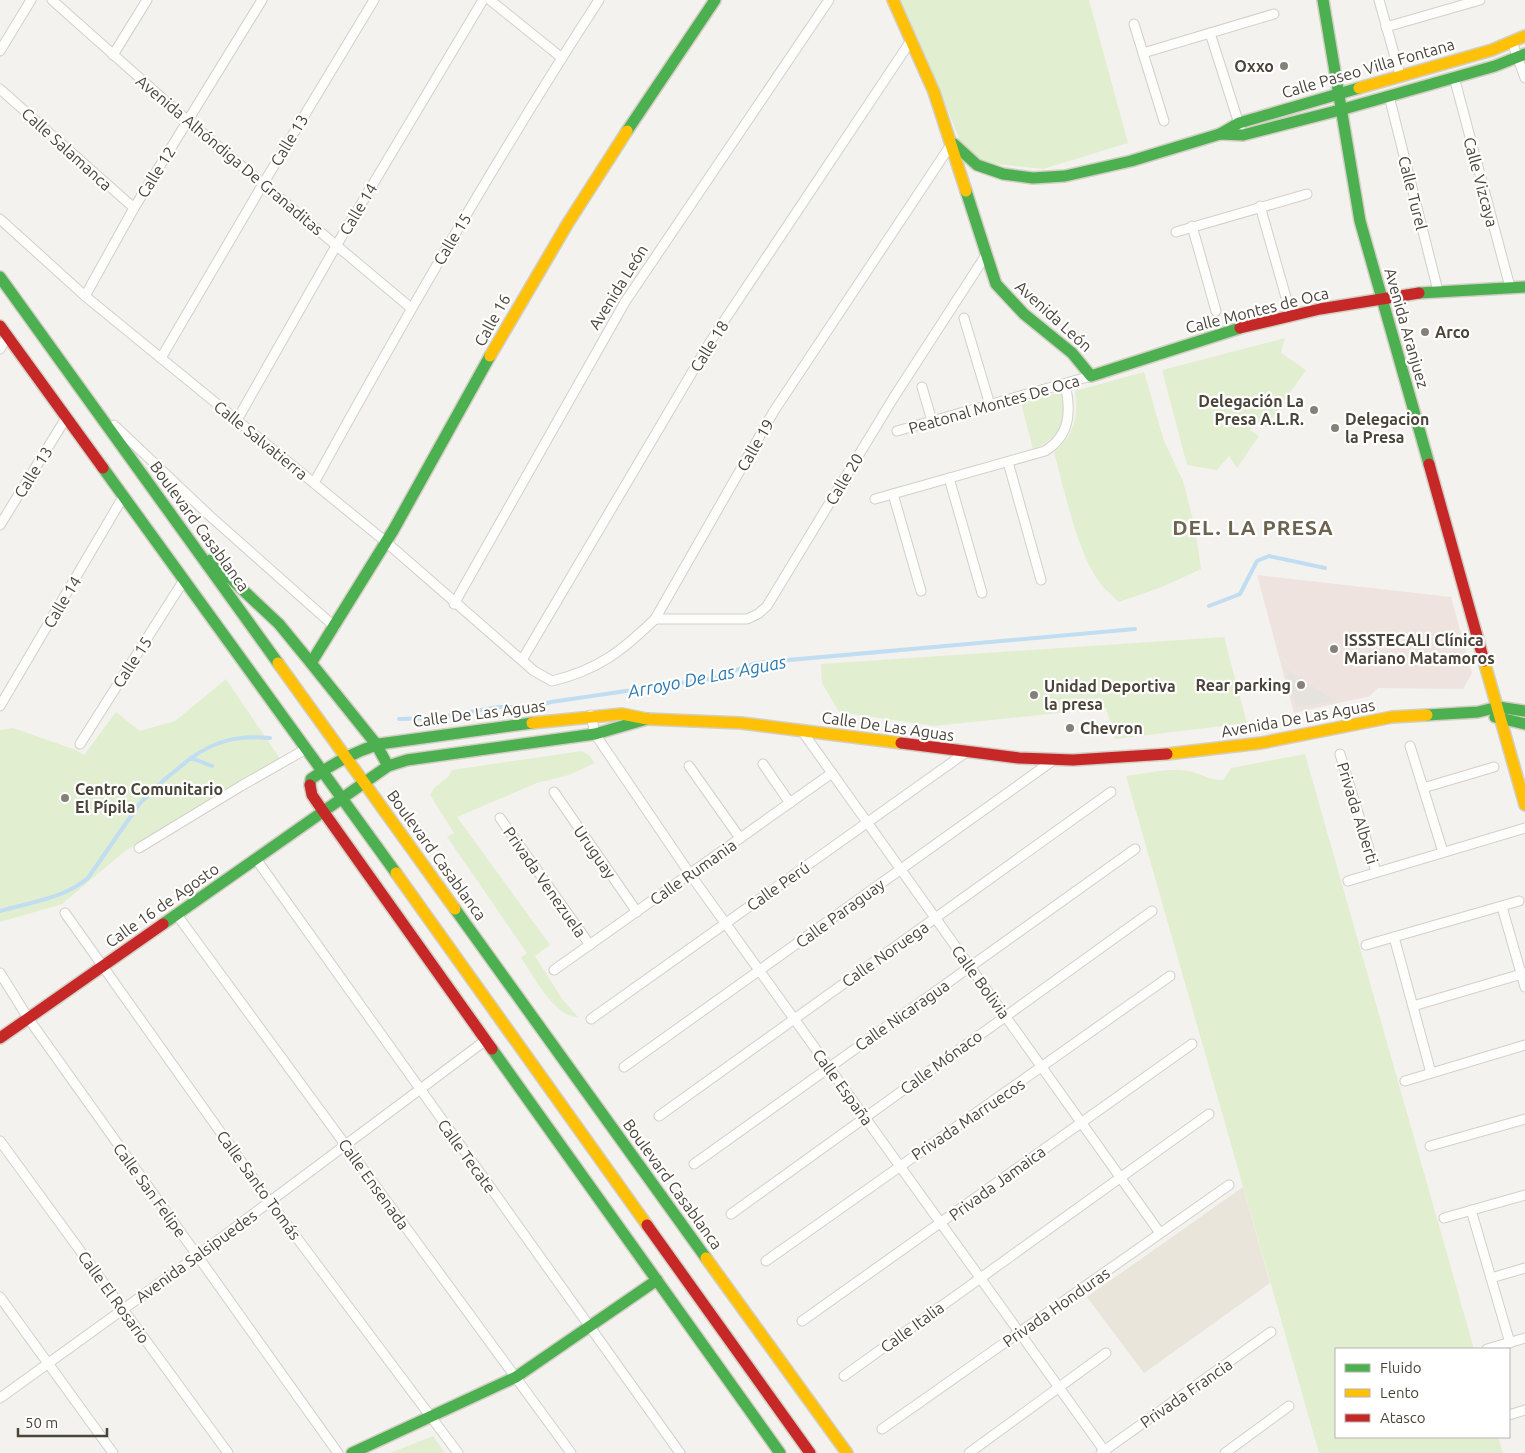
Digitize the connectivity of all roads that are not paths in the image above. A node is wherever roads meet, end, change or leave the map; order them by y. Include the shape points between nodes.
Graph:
1 (31, 0) edge
2 (52, 0) edge
3 (147, 0) edge
4 (262, 0) edge
5 (374, 0) edge
6 (484, 0) edge
7 (490, 0) edge
8 (599, 0) edge
9 (715, 0) edge
10 (829, 0) edge
11 (893, 0) edge
12 (1323, 0) edge
13 (1379, 0) edge
14 (1480, 0) edge
15 (1274, 14) dead end
16 (1134, 24) dead end
17 (1386, 27) junction
18 (1210, 33) junction
19 (1525, 36) edge
20 (910, 42) junction
21 (1512, 42) junction
22 (0, 51) edge
23 (1143, 53) junction
24 (113, 55) junction
25 (1522, 56) edge
26 (562, 58) junction
27 (1400, 75) junction
28 (1454, 77) junction
29 (1525, 78) edge
30 (0, 89) edge
31 (1337, 93) junction
32 (1388, 96) junction
33 (1340, 110) junction
34 (188, 121) junction
35 (1164, 121) dead end
36 (1239, 123) junction
37 (1220, 134) junction
38 (1243, 135) junction
39 (952, 143) junction
40 (262, 184) junction
41 (1307, 194) dead end
42 (1260, 206) junction
43 (134, 208) junction
44 (0, 219) edge
45 (1192, 226) junction
46 (1176, 232) dead end
47 (336, 246) junction
48 (986, 255) junction
49 (0, 277) edge
50 (1510, 287) junction
51 (1525, 287) edge
52 (1438, 291) junction
53 (85, 296) junction
54 (1382, 299) junction
55 (411, 308) junction
56 (1216, 311) dead end
57 (1291, 315) junction
58 (964, 318) dead end
59 (0, 326) edge
60 (7, 336) junction
61 (0, 349) edge
62 (162, 358) junction
63 (1090, 376) junction
64 (1065, 384) junction
65 (922, 387) dead end
66 (990, 405) junction
67 (93, 406) junction
68 (66, 418) junction
69 (237, 420) junction
70 (932, 422) junction
71 (897, 431) dead end
72 (1008, 462) junction
73 (949, 478) junction
74 (314, 483) junction
75 (893, 494) junction
76 (124, 497) junction
77 (875, 499) dead end
78 (0, 525) edge
79 (386, 542) junction
80 (192, 543) junction
81 (184, 580) junction
82 (1041, 580) dead end
83 (921, 591) dead end
84 (982, 593) dead end
85 (454, 604) junction
86 (655, 619) junction
87 (335, 627) junction
88 (522, 660) junction
89 (311, 663) junction
90 (0, 706) edge
91 (1498, 707) junction
92 (1525, 711) edge
93 (1478, 712) junction
94 (590, 715) junction
95 (647, 719) junction
96 (1501, 719) junction
97 (1525, 724) edge
98 (802, 731) junction
99 (594, 734) junction
100 (80, 744) dead end
101 (376, 744) junction
102 (1410, 746) dead end
103 (306, 749) junction
104 (965, 753) junction
105 (1340, 754) dead end
106 (346, 755) junction
107 (1125, 757) joint
108 (1055, 759) junction
109 (763, 764) dead end
110 (388, 766) junction
111 (689, 766) dead end
112 (1494, 767) dead end
113 (322, 771) junction
114 (832, 773) junction
115 (364, 782) junction
116 (1424, 788) junction
117 (554, 792) dead end
118 (1111, 792) dead end
119 (342, 798) junction
120 (790, 803) junction
121 (1525, 804) edge
122 (323, 811) junction
123 (500, 818) dead end
124 (867, 822) junction
125 (1525, 828) edge
126 (740, 838) junction
127 (139, 848) dead end
128 (1135, 849) dead end
129 (1444, 852) junction
130 (256, 859) junction
131 (901, 870) junction
132 (1376, 872) junction
133 (690, 874) junction
134 (1348, 881) dead end
135 (1519, 901) dead end
136 (1502, 906) junction
137 (1152, 911) dead end
138 (637, 912) junction
139 (65, 913) dead end
140 (177, 915) junction
141 (936, 918) junction
142 (725, 923) junction
143 (1394, 937) junction
144 (590, 945) junction
145 (1366, 945) dead end
146 (104, 966) junction
147 (970, 967) junction
148 (554, 970) dead end
149 (759, 970) junction
150 (0, 973) edge
151 (1523, 974) edge
152 (1170, 976) dead end
153 (1525, 987) edge
154 (1413, 1006) junction
155 (1006, 1016) junction
156 (28, 1018) junction
157 (795, 1018) junction
158 (591, 1019) dead end
159 (0, 1038) edge
160 (486, 1040) junction
161 (1192, 1044) dead end
162 (1525, 1045) edge
163 (624, 1067) dead end
164 (829, 1067) junction
165 (1042, 1068) junction
166 (1431, 1073) junction
167 (1406, 1081) dead end
168 (421, 1091) junction
169 (1209, 1114) dead end
170 (660, 1116) dead end
171 (865, 1117) junction
172 (1525, 1119) edge
173 (1082, 1123) junction
174 (0, 1141) edge
175 (346, 1146) junction
176 (1430, 1146) dead end
177 (694, 1164) dead end
178 (900, 1166) junction
179 (1120, 1178) junction
180 (1229, 1184) dead end
181 (1525, 1195) edge
182 (270, 1202) junction
183 (1472, 1210) junction
184 (731, 1214) dead end
185 (1444, 1218) dead end
186 (941, 1223) junction
187 (1160, 1233) junction
188 (197, 1256) junction
189 (766, 1262) dead end
190 (1525, 1268) edge
191 (980, 1278) junction
192 (1491, 1278) junction
193 (657, 1280) junction
194 (0, 1297) edge
195 (123, 1310) junction
196 (802, 1320) dead end
197 (590, 1327) junction
198 (1019, 1332) junction
199 (1271, 1332) dead end
200 (1525, 1338) edge
201 (1510, 1343) junction
202 (1491, 1348) edge
203 (1106, 1353) dead end
204 (49, 1364) junction
205 (844, 1376) dead end
206 (516, 1377) junction
207 (1059, 1387) junction
208 (0, 1398) edge
209 (1289, 1406) dead end
210 (1525, 1410) edge
211 (1510, 1415) edge
212 (432, 1417) junction
213 (882, 1428) dead end
214 (1104, 1452) edge
215 (114, 1453) edge
216 (228, 1453) edge
217 (338, 1453) edge
218 (352, 1453) edge
219 (458, 1453) edge
220 (571, 1453) edge
221 (680, 1453) edge
222 (780, 1453) edge
223 (810, 1453) edge
224 (847, 1453) edge
225 (969, 1453) edge
226 (1225, 1453) edge

1 - 22 street
2 - 24 street, Avenida Alhóndiga De Granaditas
3 - 24 street
4 - 34 street, Calle 12
5 - 40 street, Calle 13
6 - 47 street, Calle 14
7 - 26 street
8 - 26 street, Calle 15
9 - 79 street, Calle 16 via 606,162 523,297
10 - 85 street, Avenida León via 625,302
11 - 20 street, Avenida León
12 - 31 street, Avenida Aranjuez
13 - 17 street
14 - 17 street
15 - 18 street
16 - 23 street
17 - 27 street
18 - 23 street
18 - 36 street
19 - 21 street, Calle Paseo Villa Fontana
20 - 39 street, Avenida León via 934,92
20 - 88 street, Calle 18 via 710,342
21 - 25 street
21 - 27 street, Calle Paseo Villa Fontana
23 - 35 street
24 - 34 street, Avenida Alhóndiga De Granaditas
25 - 28 street, Calle Paseo Villa Fontana
25 - 29 street
26 - 55 street, Calle 15
27 - 31 street, Calle Paseo Villa Fontana
28 - 32 street, Calle Paseo Villa Fontana
28 - 50 street, Calle Vizcaya
30 - 43 street, Calle Salamanca
31 - 33 street, Avenida Aranjuez
31 - 36 street, Calle Paseo Villa Fontana
32 - 33 street, Calle Paseo Villa Fontana
32 - 52 street, Calle Turel
33 - 38 street, Calle Paseo Villa Fontana
33 - 54 street, Avenida Aranjuez via 1358,214
34 - 40 street, Avenida Alhóndiga De Granaditas
34 - 43 street, Calle 12
36 - 37 street, Calle Paseo Villa Fontana
36 - 38 street
37 - 38 street, Calle Paseo Villa Fontana
37 - 39 street, Calle Paseo Villa Fontana via 1089,172 1041,179 1001,174 976,164
39 - 48 street, Avenida León
39 - 86 street, Calle 19 via 774,411
40 - 47 street, Avenida Alhóndiga De Granaditas
40 - 62 street, Calle 13
41 - 42 street
42 - 45 street
42 - 57 street
43 - 53 street, Calle 12
44 - 53 street, Calle Salvatierra
45 - 46 street
45 - 56 street
47 - 55 street, Avenida Alhóndiga De Granaditas
47 - 69 street, Calle 14
48 - 63 street, Avenida León via 996,284 1011,302 1067,346
48 - 86 street, Calle 20 via 894,396 767,606 747,619
49 - 67 street, Boulevard Casablanca
50 - 51 street, Calle Montes de Oca
50 - 52 street, Calle Montes de Oca
52 - 54 street, Calle Montes de Oca
53 - 62 street, Calle Salvatierra
54 - 57 street, Calle Montes de Oca
54 - 91 street, Avenida Aranjuez
55 - 74 street, Calle 15
57 - 63 street, Calle Montes de Oca
58 - 66 street
59 - 60 street
60 - 61 street
60 - 68 street
62 - 69 street, Calle Salvatierra
63 - 64 street, Peatonal Montes De Oca
64 - 66 street, Peatonal Montes De Oca
64 - 72 street via 1069,416 1060,438 1045,451
65 - 70 street
66 - 70 street, Peatonal Montes De Oca
67 - 80 street, Boulevard Casablanca
67 - 87 street
68 - 76 street
68 - 78 street, Calle 13
69 - 74 street, Calle Salvatierra
70 - 71 street, Peatonal Montes De Oca
72 - 73 street
72 - 82 street
73 - 75 street
73 - 84 street
74 - 79 street, Calle Salvatierra
75 - 77 street
75 - 83 street
76 - 81 street
76 - 90 street, Calle 14
79 - 85 street, Calle Salvatierra
79 - 87 street, Calle 16
80 - 89 street via 236,581
80 - 106 street, Boulevard Casablanca
81 - 100 street, Calle 15
81 - 103 street
85 - 88 street, Calle Salvatierra
86 - 88 street, Calle 19 via 620,651 578,674 552,681
87 - 89 street, Calle 16
89 - 101 street
91 - 92 street, Avenida De Las Aguas
91 - 93 street, Avenida De Las Aguas
91 - 96 street, Avenida Aranjuez
93 - 96 street, Avenida De Las Aguas
93 - 107 street, Avenida De Las Aguas via 1392,717 1261,743
94 - 95 street, Calle De Las Aguas via 622,714
94 - 99 street, Calle España
94 - 101 street, Calle De Las Aguas
95 - 98 street, Calle De Las Aguas via 741,723
95 - 99 street, Calle De Las Aguas
96 - 97 street, Avenida De Las Aguas
96 - 121 street, Avenida Aranjuez
98 - 104 street, Calle De Las Aguas
98 - 114 street, Calle Bolivia
99 - 110 street, Calle De Las Aguas via 408,760
99 - 133 street, Calle España
101 - 106 street, Calle De Las Aguas
101 - 110 street
102 - 116 street
103 - 113 street
103 - 127 street
104 - 108 street, Calle De Las Aguas
104 - 124 street, Calle Perú
105 - 132 street, Privada Alberti
106 - 113 street, Calle De Las Aguas
106 - 115 street, Boulevard Casablanca
107 - 108 street, Calle De Las Aguas
108 - 131 street, Calle Paraguay
109 - 120 street
110 - 115 street, Calle De Las Aguas
111 - 126 street
112 - 116 street
113 - 119 street
113 - 122 street via 308,784
114 - 120 street, Calle Rumania
114 - 124 street, Calle Bolivia
115 - 119 street, Calle De Las Aguas
115 - 224 street, Boulevard Casablanca
116 - 129 street
117 - 138 street, Uruguay
118 - 141 street, Calle Noruega
119 - 122 street, Calle 16 de Agosto
119 - 223 street
120 - 126 street, Calle Rumania
122 - 130 street, Calle 16 de Agosto
122 - 160 street
123 - 144 street, Privada Venezuela
124 - 131 street, Calle Bolivia
124 - 142 street, Calle Perú
125 - 129 street, Privada Alberti
126 - 133 street, Calle Rumania
128 - 147 street, Calle Nicaragua
129 - 132 street, Privada Alberti
130 - 140 street, Calle 16 de Agosto
130 - 168 street, Calle Tecate
131 - 141 street, Calle Bolivia
131 - 149 street, Calle Paraguay
132 - 134 street, Privada Alberti
133 - 138 street, Calle Rumania
133 - 142 street, Calle España
135 - 136 street
136 - 143 street
136 - 151 street
137 - 155 street, Calle Mónaco
138 - 144 street, Calle Rumania
139 - 146 street, Calle Santo Tomás
140 - 146 street, Calle 16 de Agosto
140 - 175 street, Calle Ensenada
141 - 147 street, Calle Bolivia
141 - 157 street, Calle Noruega
142 - 149 street, Calle España
142 - 158 street, Calle Perú
143 - 145 street
143 - 154 street
144 - 148 street, Calle Rumania
146 - 156 street, Calle 16 de Agosto
146 - 182 street, Calle Santo Tomás
147 - 155 street, Calle Bolivia
147 - 164 street, Calle Nicaragua
149 - 157 street, Calle España
149 - 163 street, Calle Paraguay
150 - 156 street, Calle San Felipe
151 - 153 street
151 - 154 street
152 - 165 street, Privada Marruecos
154 - 166 street
155 - 165 street, Calle Bolivia
155 - 171 street, Calle Mónaco
156 - 159 street, Calle 16 de Agosto
156 - 188 street, Calle San Felipe
157 - 164 street, Calle España
157 - 170 street, Calle Noruega
160 - 168 street, Avenida Salsipuedes
160 - 193 street
161 - 173 street, Privada Jamaica
162 - 166 street
164 - 171 street, Calle España
164 - 177 street, Calle Nicaragua
165 - 173 street, Calle Bolivia
165 - 178 street, Privada Marruecos
166 - 167 street
168 - 175 street, Avenida Salsipuedes
168 - 197 street, Calle Tecate
169 - 179 street
171 - 178 street, Calle España
171 - 184 street, Calle Mónaco
172 - 176 street
173 - 179 street, Calle Bolivia
173 - 186 street, Privada Jamaica
174 - 195 street, Calle El Rosario
175 - 182 street, Avenida Salsipuedes
175 - 206 street, Calle Ensenada
178 - 186 street, Calle España
178 - 189 street, Privada Marruecos
179 - 187 street, Calle Bolivia
179 - 191 street
180 - 187 street, Privada Honduras
181 - 183 street
182 - 188 street, Avenida Salsipuedes
182 - 212 street, Calle Santo Tomás
183 - 185 street
183 - 192 street
186 - 191 street, Calle España
186 - 196 street, Privada Jamaica
187 - 198 street, Privada Honduras
188 - 195 street, Avenida Salsipuedes
188 - 217 street, Calle San Felipe
190 - 192 street
191 - 198 street, Calle España
191 - 205 street, Calle Italia
192 - 201 street
193 - 197 street
193 - 222 street
194 - 204 street
195 - 204 street, Avenida Salsipuedes
195 - 216 street, Calle El Rosario
197 - 206 street
197 - 221 street, Calle Tecate
198 - 207 street, Calle España
198 - 213 street, Privada Honduras
199 - 214 street, Privada Francia
200 - 201 street
201 - 202 street
203 - 207 street
204 - 208 street, Avenida Salsipuedes
204 - 215 street
206 - 212 street
206 - 220 street, Calle Ensenada
207 - 214 street, Calle España
207 - 225 street
209 - 226 street
210 - 211 street
212 - 218 street
212 - 219 street, Calle Santo Tomás

